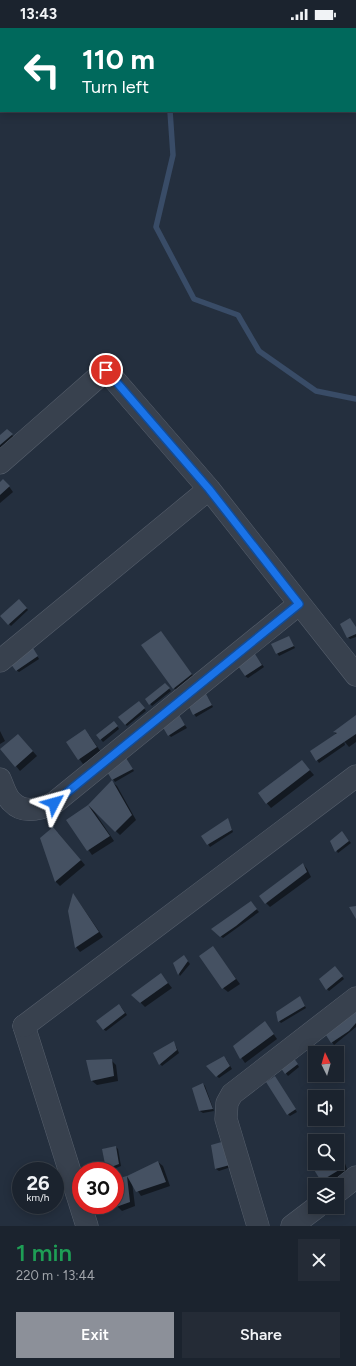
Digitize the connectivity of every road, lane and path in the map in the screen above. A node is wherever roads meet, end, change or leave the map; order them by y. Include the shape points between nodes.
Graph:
1 (0, 463) edge
2 (209, 489) junction
3 (299, 604) junction
4 (0, 661) edge
5 (356, 675) edge
6 (356, 776) edge
7 (0, 779) edge
8 (356, 998) edge
9 (356, 1177) edge
10 (344, 1186) edge
11 (308, 1214) edge
12 (87, 1226) edge
13 (258, 1226) edge
14 (292, 1226) edge

1 - 2 street via 106,370
2 - 3 street
2 - 4 street
3 - 5 street
3 - 7 street via 54,803 34,810 24,809 12,802
6 - 12 street via 24,1026
8 - 13 street via 232,1094 227,1103 226,1119
9 - 10 street
11 - 14 street

